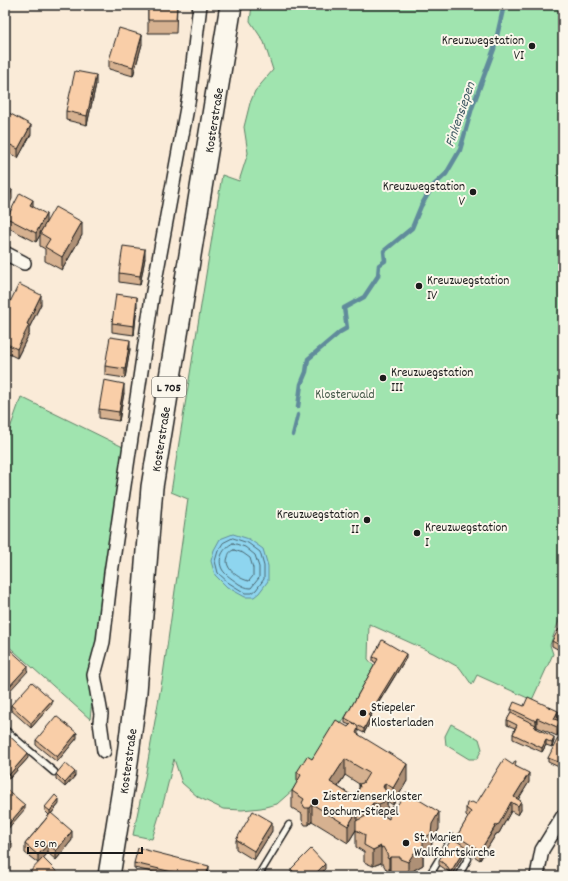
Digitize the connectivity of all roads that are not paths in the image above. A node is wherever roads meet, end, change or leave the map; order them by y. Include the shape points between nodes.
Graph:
1 (200, 5) edge
2 (231, 5) edge
3 (5, 253) edge
4 (24, 263) dead end
5 (5, 730) edge
6 (104, 751) dead end
7 (54, 772) dead end
8 (563, 816) edge
9 (289, 825) dead end
10 (452, 838) edge
11 (468, 859) dead end
12 (109, 876) edge
13 (258, 876) edge
14 (429, 876) edge
15 (458, 876) edge
16 (537, 876) edge

1 - 6 street, Kosterstraße via 189,97 150,305 103,642 94,675
2 - 12 main road, Kosterstraße / L 705 via 152,487 136,692
3 - 4 street
5 - 7 lane
8 - 16 street via 542,850
9 - 13 lane
10 - 14 lane
11 - 15 lane

